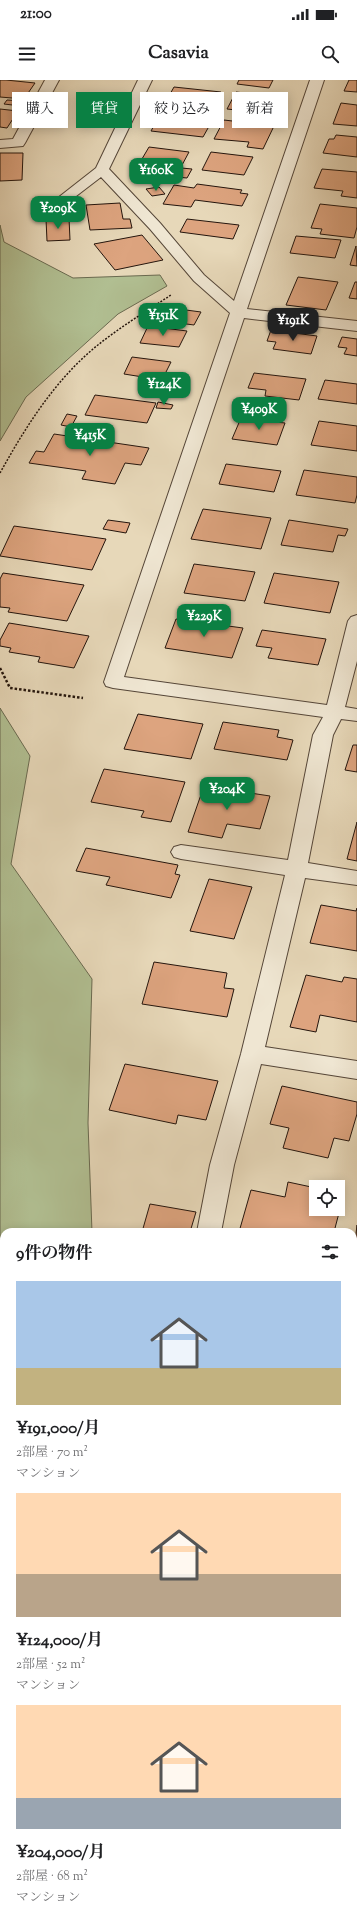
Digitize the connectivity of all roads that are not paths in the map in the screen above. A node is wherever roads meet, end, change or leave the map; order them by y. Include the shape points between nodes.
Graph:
1 (52, 80) edge
2 (144, 80) edge
3 (318, 80) edge
4 (0, 144) edge
5 (102, 170) junction
6 (66, 197) dead end
7 (239, 312) junction
8 (357, 326) edge
9 (357, 621) edge
10 (334, 713) junction
11 (357, 715) edge
12 (181, 852) dead end
13 (296, 870) junction
14 (357, 878) edge
15 (252, 1054) junction
16 (357, 1070) edge
17 (210, 1228) edge

1 - 4 street via 18,143
2 - 5 street
3 - 7 street
5 - 6 street
5 - 7 street via 155,226 199,278
7 - 8 street
7 - 10 street via 113,682
9 - 10 street
10 - 11 street
10 - 13 street via 323,735
12 - 13 street
13 - 14 street
13 - 15 street
15 - 16 street
15 - 17 street via 222,1165

